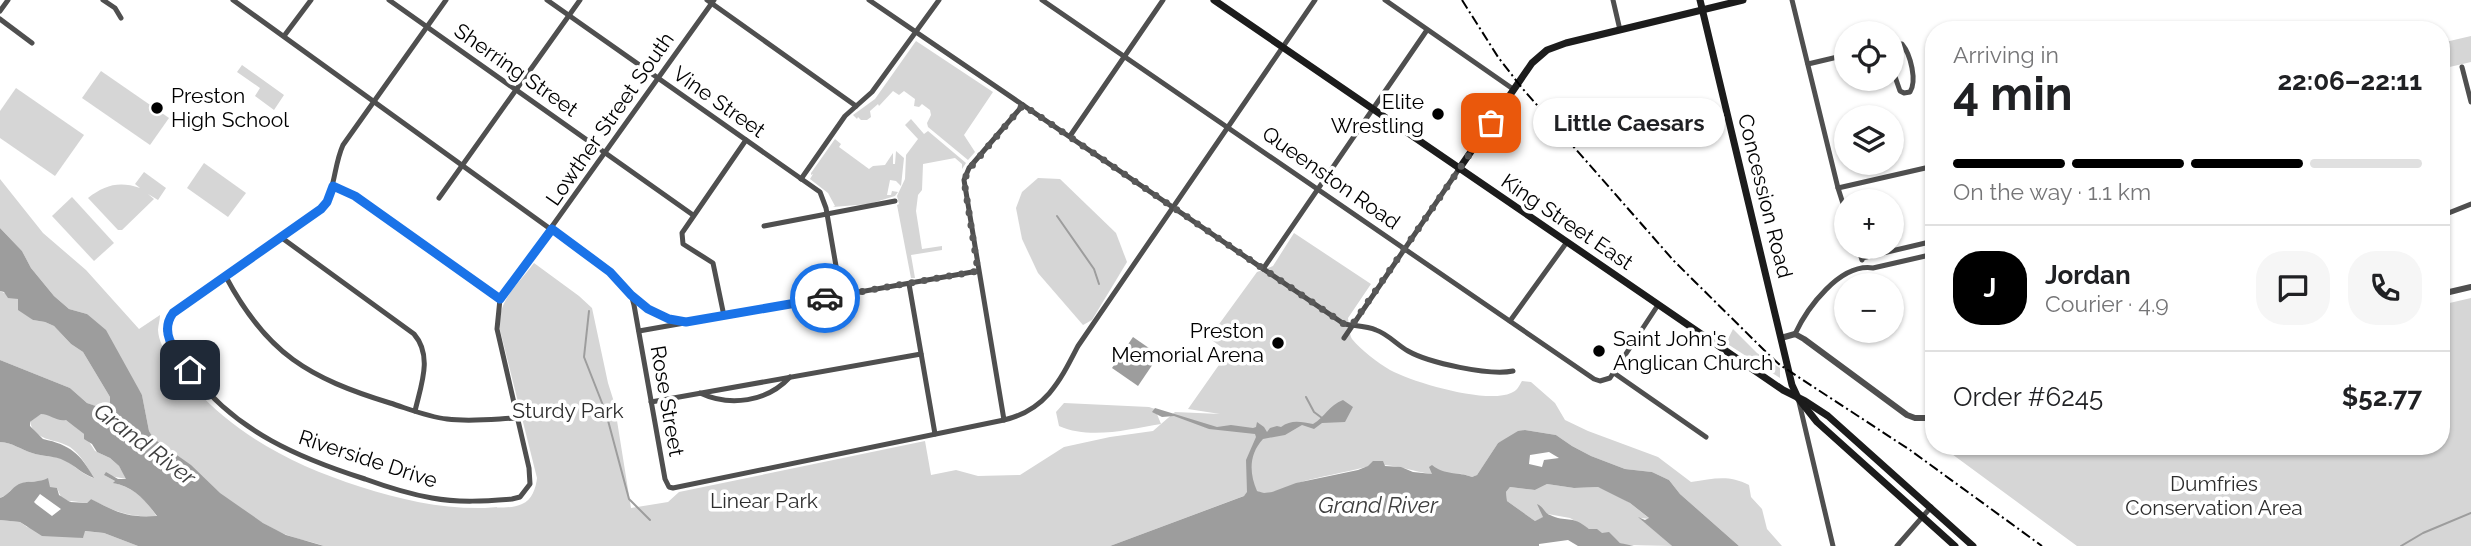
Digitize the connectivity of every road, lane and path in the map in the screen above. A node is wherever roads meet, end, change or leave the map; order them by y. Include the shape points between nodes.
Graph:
1 (8, 0) edge
2 (103, 0) edge
3 (233, 0) edge
4 (311, 0) edge
5 (389, 0) edge
6 (446, 0) edge
7 (547, 0) edge
8 (580, 0) edge
9 (869, 0) edge
10 (939, 0) edge
11 (1042, 0) edge
12 (1163, 0) edge
13 (1214, 0) edge
14 (1315, 0) edge
15 (1385, 0) edge
16 (1613, 0) edge
17 (1700, 0) edge
18 (1743, 0) edge
19 (1792, 0) edge
20 (711, 1) edge
21 (1702, 10) junction
22 (0, 11) edge
23 (569, 16) junction
24 (121, 18) dead end
25 (0, 19) edge
26 (427, 27) junction
27 (1427, 30) junction
28 (1620, 30) junction
29 (915, 32) junction
30 (284, 36) junction
31 (32, 43) dead end
32 (1904, 46) edge
33 (1282, 48) junction
34 (1125, 56) junction
35 (1834, 58) edge
36 (1808, 64) junction
37 (2462, 67) dead end
38 (657, 78) junction
39 (1513, 89) junction
40 (516, 90) junction
41 (1900, 91) edge
42 (374, 102) junction
43 (2471, 102) edge
44 (1023, 105) junction
45 (856, 106) junction
46 (1373, 110) junction
47 (1229, 126) junction
48 (1070, 136) junction
49 (746, 140) junction
50 (605, 153) junction
51 (463, 165) junction
52 (1925, 168) edge
53 (1459, 169) junction
54 (801, 179) junction
55 (333, 186) junction
56 (1318, 188) junction
57 (1838, 188) joint
58 (439, 198) dead end
59 (895, 201) dead end
60 (2471, 204) edge
61 (1173, 207) junction
62 (2450, 212) edge
63 (827, 214) junction
64 (693, 215) junction
65 (764, 226) dead end
66 (552, 229) junction
67 (282, 238) junction
68 (1567, 242) junction
69 (1925, 243) edge
70 (1404, 248) junction
71 (1904, 248) edge
72 (1925, 256) edge
73 (1862, 259) edge
74 (1865, 266) junction
75 (1263, 269) junction
76 (978, 271) junction
77 (226, 276) junction
78 (909, 284) junction
79 (2471, 287) edge
80 (2450, 292) edge
81 (631, 295) junction
82 (841, 295) junction
83 (500, 299) junction
84 (1658, 305) junction
85 (724, 316) junction
86 (1510, 321) junction
87 (686, 322) junction
88 (1352, 325) junction
89 (639, 331) junction
90 (1795, 334) junction
91 (1344, 338) dead end
92 (1781, 338) junction
93 (921, 354) junction
94 (1513, 371) dead end
95 (1614, 373) junction
96 (790, 376) junction
97 (700, 393) junction
98 (1798, 398) junction
99 (651, 402) junction
100 (415, 411) junction
101 (517, 418) junction
102 (1925, 418) edge
103 (1004, 420) junction
104 (1817, 422) junction
105 (1806, 433) junction
106 (935, 434) junction
107 (1706, 437) dead end
108 (1867, 451) junction
109 (1860, 459) junction
110 (1931, 507) junction
111 (1923, 517) junction
112 (1833, 546) edge
113 (1897, 546) edge
114 (1955, 546) edge
115 (1973, 546) edge

1 - 22 street
2 - 24 street
3 - 30 street
4 - 30 street
5 - 26 street, Sherring Street
6 - 26 street
7 - 23 street, Vine Street
8 - 23 street
9 - 29 street
10 - 29 street
11 - 34 street, Queenston Road
12 - 34 street
13 - 33 main road, King Street East
14 - 33 street, Rose Street
15 - 27 street
16 - 28 street
17 - 21 main road, Concession Road
18 - 21 main road
19 - 36 street
20 - 38 street, Lowther Street South
20 - 45 street
21 - 28 main road
21 - 92 main road, Concession Road
23 - 38 street, Vine Street
23 - 40 street
25 - 31 street
26 - 40 street, Sherring Street
26 - 42 street
27 - 39 street
27 - 46 street
28 - 39 main road via 1552,48 1537,58
29 - 44 street
29 - 45 street via 872,92
30 - 42 street
32 - 41 street via 1914,83 1910,92
33 - 46 main road, King Street East
33 - 47 street, Rose Street
34 - 47 street, Queenston Road
34 - 48 street
35 - 36 street
36 - 57 street
37 - 43 street
38 - 49 street, Vine Street
38 - 50 street, Lowther Street South
39 - 53 main road
40 - 50 street, Sherring Street
40 - 51 street
42 - 51 street
42 - 55 street via 339,155
44 - 48 street
44 - 76 street via 964,180
45 - 54 street
46 - 53 main road, King Street East
46 - 56 street
47 - 56 street, Queenston Road
47 - 61 street, Rose Street
48 - 61 street
49 - 54 street, Vine Street
49 - 64 street
50 - 64 street, Sherring Street
50 - 66 street, Lowther Street South
51 - 58 street
51 - 66 street
52 - 57 street
53 - 68 main road, King Street East
53 - 70 street
54 - 63 street, Vine Street via 822,195
55 - 67 street via 321,209
55 - 83 street via 355,196
56 - 70 street, Queenston Road
56 - 75 street
59 - 63 street
60 - 62 street
61 - 75 street
61 - 103 street, Rose Street via 1062,376 1034,409
63 - 65 street
63 - 82 street
64 - 85 street via 682,233 683,244 713,262
66 - 81 street via 610,272
66 - 83 street, Lowther Street South
67 - 77 street
67 - 100 street via 422,343 425,365
68 - 84 main road, King Street East
68 - 86 street
69 - 71 street
70 - 86 street, Queenston Road
70 - 88 street
72 - 74 street
73 - 74 street
74 - 90 street via 1825,290
75 - 88 street
76 - 78 street
76 - 103 street
77 - 100 street via 265,335 302,366 325,380
77 - 101 street, Riverside Drive via 173,313 166,331 181,358 218,402 290,453 433,499 512,499 527,492 531,477
78 - 82 street
78 - 93 street
79 - 80 street
81 - 87 street via 654,313
81 - 89 street, Rose Street
82 - 85 street
83 - 101 street via 497,329
84 - 95 street
84 - 98 main road, King Street East
85 - 87 street
86 - 95 street, Queenston Road via 1594,379 1606,381
87 - 89 street
88 - 91 street
88 - 94 street via 1377,330 1409,352 1431,359 1479,371
89 - 99 street, Rose Street
90 - 92 street
90 - 102 street via 1901,411
92 - 98 main road, Concession Road
93 - 96 street
93 - 106 street
95 - 107 street
96 - 97 street
96 - 97 street via 767,395 748,400 729,401
97 - 99 street
98 - 104 main road
98 - 105 street
98 - 108 main road, King Street East via 1828,416
99 - 106 street, Rose Street via 665,479 673,488
100 - 101 street via 464,421
103 - 106 street, Rose Street
104 - 105 street
104 - 109 main road
105 - 112 street
108 - 109 main road
108 - 110 main road, King Street East
109 - 111 main road
110 - 111 street
110 - 115 main road, King Street East
111 - 113 street
111 - 114 main road

